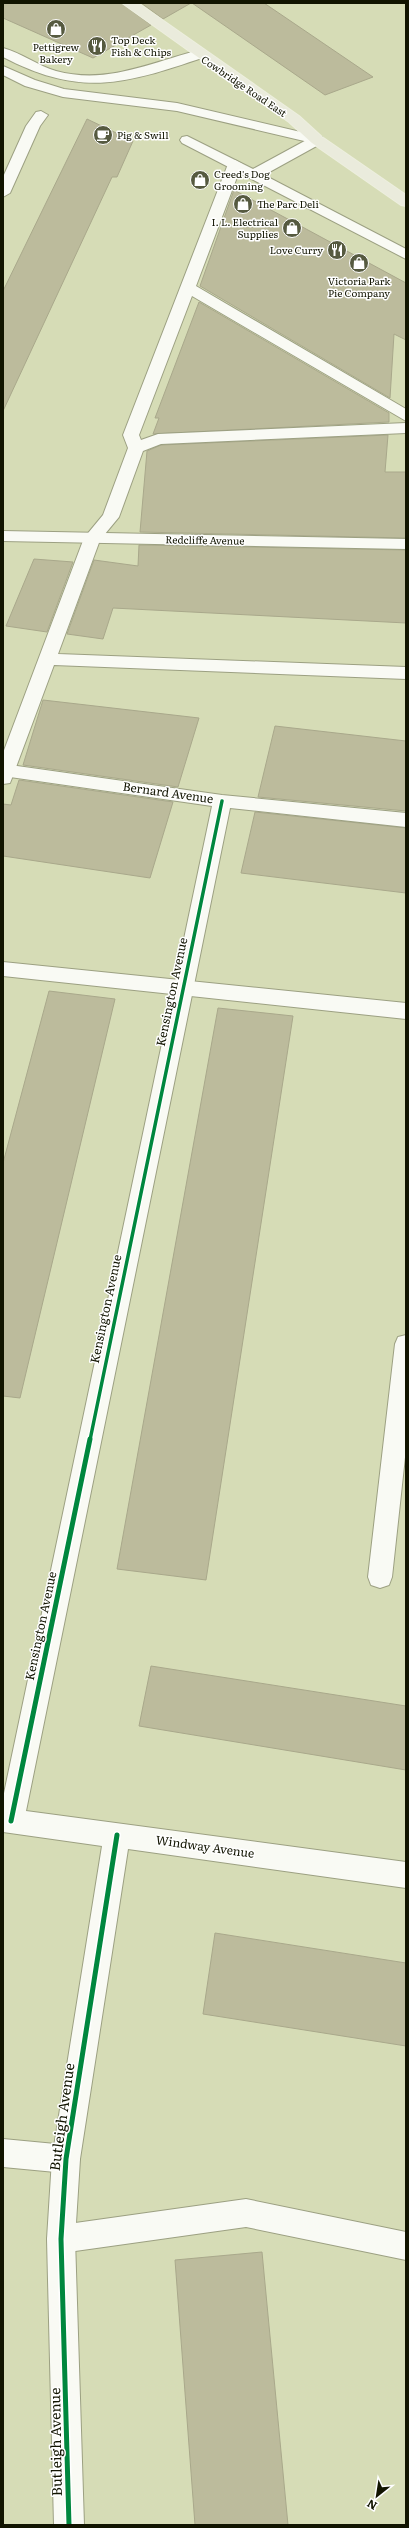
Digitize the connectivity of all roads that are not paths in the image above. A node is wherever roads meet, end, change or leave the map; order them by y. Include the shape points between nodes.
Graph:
1 (129, 3) edge
2 (3, 52) edge
3 (200, 54) junction
4 (3, 70) edge
5 (41, 115) dead end
6 (188, 140) dead end
7 (317, 140) junction
8 (235, 164) junction
9 (255, 174) junction
10 (3, 193) edge
11 (406, 202) edge
12 (406, 255) edge
13 (187, 287) junction
14 (406, 416) edge
15 (406, 428) edge
16 (136, 448) junction
17 (3, 536) edge
18 (92, 538) junction
19 (406, 544) edge
20 (47, 659) junction
21 (406, 673) edge
22 (4, 773) edge
23 (222, 801) junction
24 (406, 820) edge
25 (3, 969) edge
26 (183, 987) junction
27 (406, 1011) edge
28 (406, 1344) edge
29 (380, 1577) dead end
30 (7, 1821) edge
31 (117, 1835) junction
32 (406, 1875) edge
33 (3, 2153) edge
34 (66, 2159) junction
35 (61, 2239) junction
36 (406, 2246) edge
37 (69, 2525) edge

1 - 3 main road
2 - 3 street, Cowbridge Road East via 53,75 96,81 137,75
3 - 7 main road, Cowbridge Road East via 294,119
4 - 7 street via 30,83 63,93 183,108
5 - 10 street via 33,126
6 - 8 street
7 - 9 street
7 - 11 main road, Cowbridge Road East
8 - 9 street
8 - 13 street
9 - 12 street
13 - 14 street
13 - 16 street via 131,435
15 - 16 street via 158,439
16 - 18 street via 111,517
17 - 18 street, Redcliffe Avenue
18 - 19 street, Redcliffe Avenue
18 - 20 street
20 - 21 street
20 - 22 street
22 - 23 street, Bernard Avenue
23 - 24 street, Bernard Avenue
23 - 26 street, Kensington Avenue
25 - 26 street
26 - 27 street
26 - 30 street, Kensington Avenue
28 - 29 street
30 - 31 street, Windway Avenue
31 - 32 street, Windway Avenue
31 - 34 street, Butleigh Avenue
33 - 34 street
34 - 35 street, Butleigh Avenue
35 - 36 street via 246,2213
35 - 37 street, Butleigh Avenue

